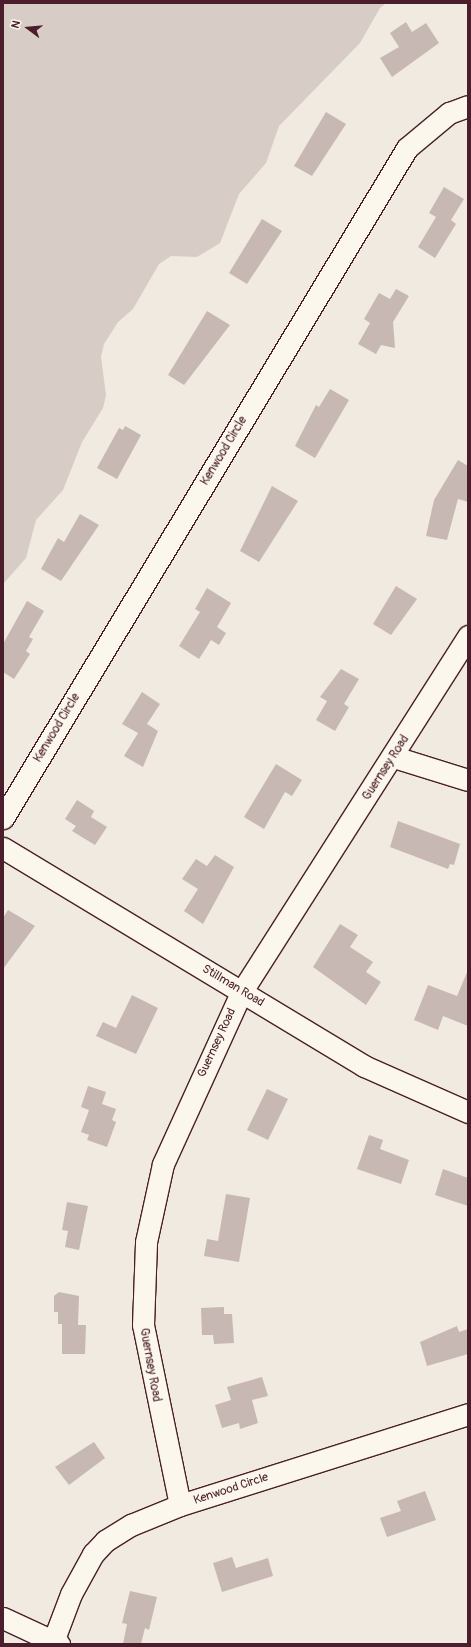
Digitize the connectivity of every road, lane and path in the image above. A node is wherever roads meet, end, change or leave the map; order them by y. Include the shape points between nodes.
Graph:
1 (468, 106) edge
2 (468, 636) edge
3 (394, 757) junction
4 (468, 780) edge
5 (3, 818) edge
6 (3, 848) edge
7 (242, 991) junction
8 (468, 1112) edge
9 (468, 1414) edge
10 (180, 1505) junction
11 (3, 1618) edge
12 (57, 1641) edge

1 - 5 street, Kenwood Circle via 449,113 407,148
2 - 3 street, Guernsey Road
3 - 4 street
3 - 7 street, Guernsey Road
6 - 7 street, Stillman Road
7 - 8 street, Stillman Road via 364,1066
7 - 10 street, Guernsey Road via 163,1164 146,1242 143,1326
9 - 10 street, Kenwood Circle
10 - 12 street, Kenwood Circle via 131,1525 105,1541 82,1571
11 - 12 street

